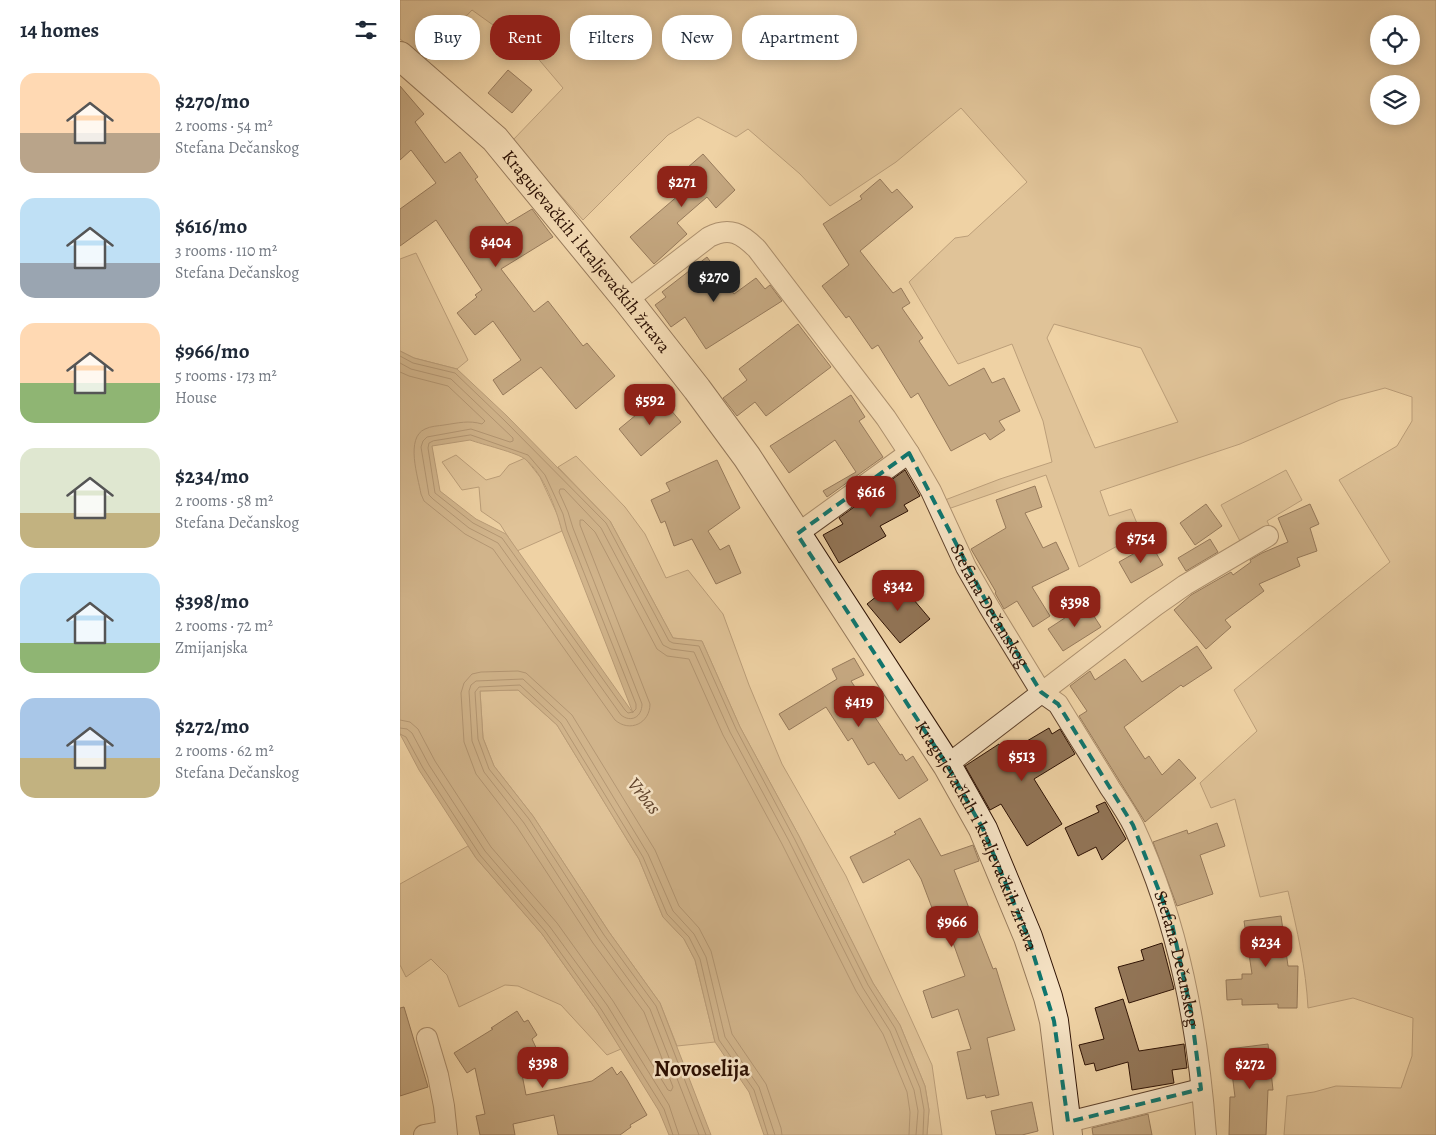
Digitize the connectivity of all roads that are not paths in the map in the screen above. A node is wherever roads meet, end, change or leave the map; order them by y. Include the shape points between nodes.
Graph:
1 (400, 56) edge
2 (627, 300) junction
3 (910, 453) junction
4 (797, 534) junction
5 (1268, 536) dead end
6 (1041, 692) junction
7 (948, 764) junction
8 (427, 1038) dead end
9 (1201, 1090) junction
10 (1068, 1129) edge
11 (446, 1133) edge
12 (424, 1135) edge
13 (1206, 1135) edge

1 - 2 street, Kragujevačkih i kraljevačkih žrtava via 496,139
2 - 3 street, Stefana Dečanskog via 709,237 720,232 740,235 757,250
2 - 4 street, Kragujevačkih i kraljevačkih žrtava via 723,422
3 - 4 street
3 - 6 street, Stefana Dečanskog via 966,567
4 - 7 street, Kragujevačkih i kraljevačkih žrtava
5 - 6 street via 1185,585
6 - 7 street
6 - 9 street, Stefana Dečanskog via 1058,704 1100,771 1133,825 1154,874 1172,924 1182,966 1199,1056
7 - 10 street, Kragujevačkih i kraljevačkih žrtava via 983,829 1028,937 1054,1021
8 - 11 street via 440,1083
9 - 10 street
9 - 13 street, Stefana Dečanskog
11 - 12 street

